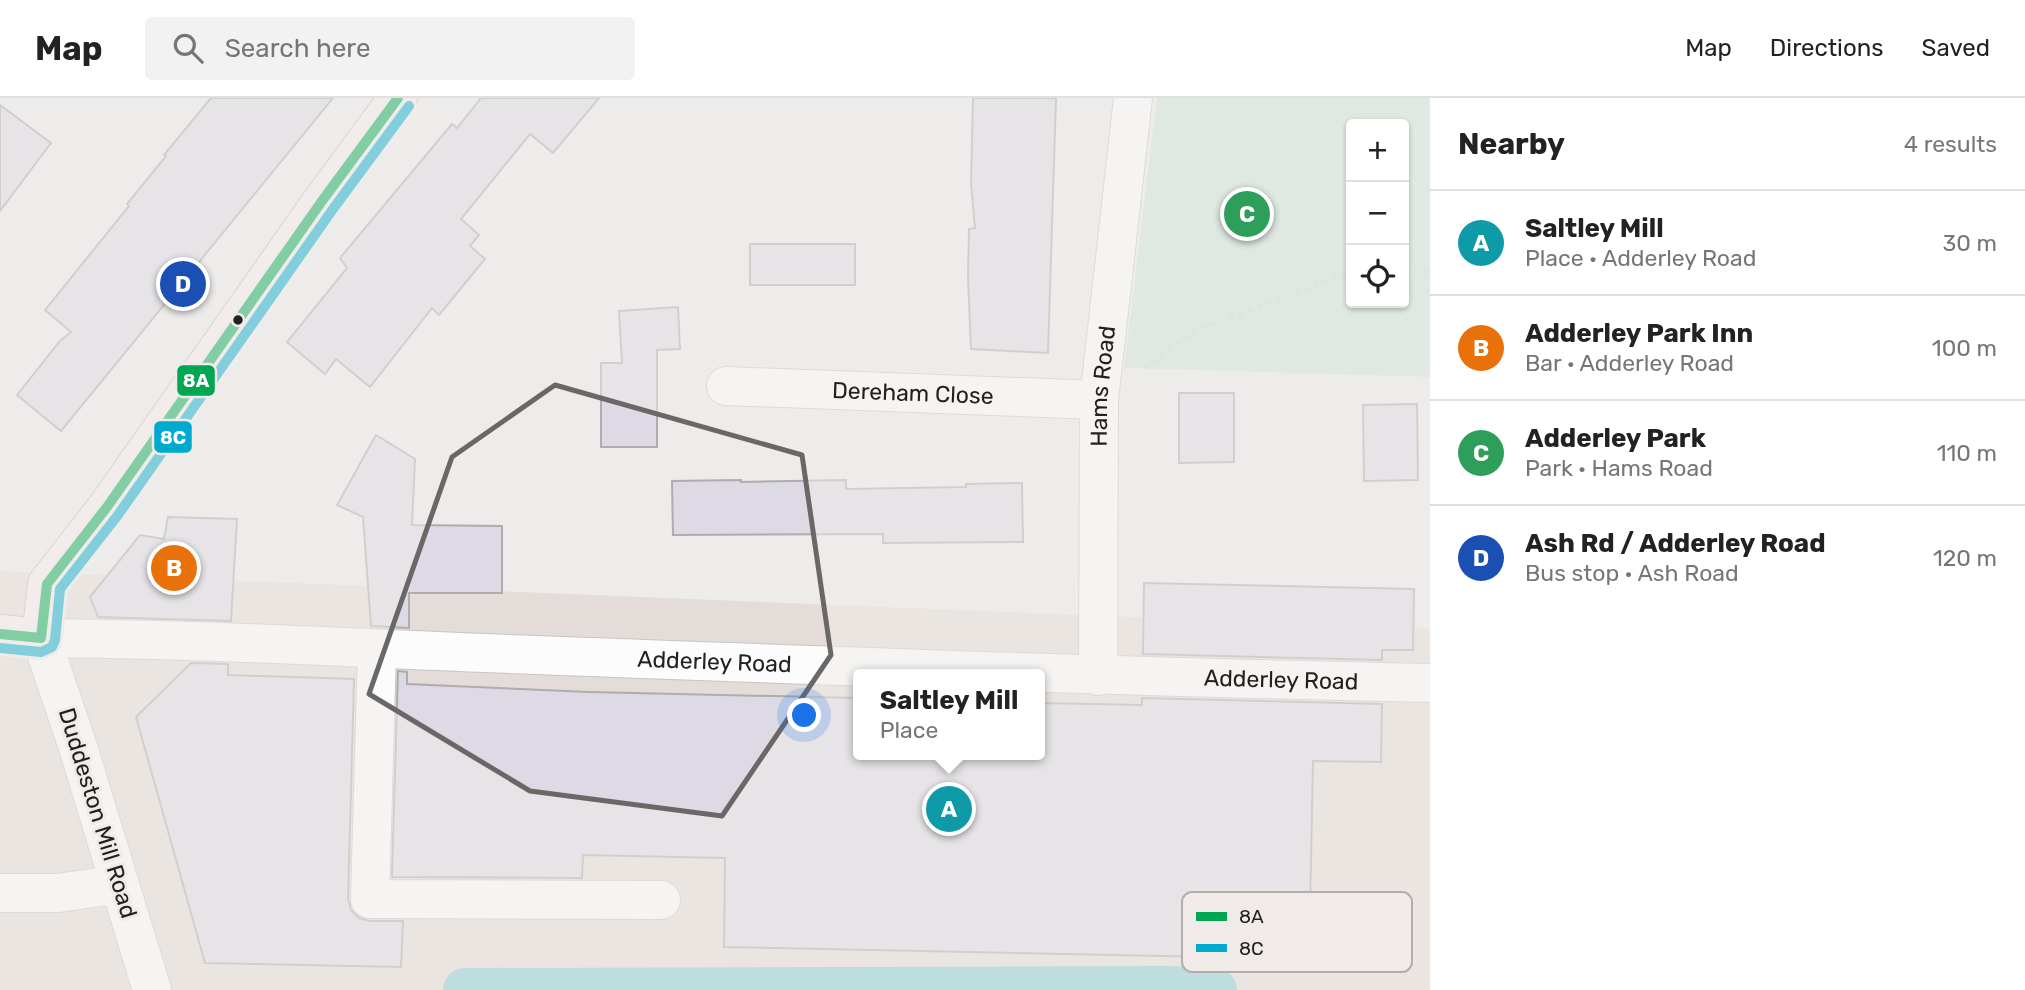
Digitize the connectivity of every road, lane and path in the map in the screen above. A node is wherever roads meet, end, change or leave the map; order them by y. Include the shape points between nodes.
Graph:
1 (398, 98) edge
2 (1133, 98) edge
3 (1409, 271) edge
4 (1430, 272) edge
5 (1346, 274) edge
6 (726, 386) dead end
7 (1099, 401) junction
8 (0, 634) edge
9 (41, 638) junction
10 (377, 649) junction
11 (911, 669) edge
12 (1045, 674) edge
13 (1098, 676) junction
14 (1430, 683) edge
15 (120, 884) junction
16 (0, 892) edge
17 (661, 900) dead end
18 (148, 977) edge

1 - 9 main road via 107,507 47,584
2 - 7 street, Hams Road
3 - 4 path
5 - 7 path via 1192,332
6 - 7 street, Dereham Close
7 - 13 street, Hams Road
8 - 9 main road, Adderley Road
9 - 10 street, Adderley Road
9 - 15 street, Duddeston Mill Road
10 - 11 street, Adderley Road
10 - 17 street via 370,899
12 - 13 street, Adderley Road
13 - 14 street, Adderley Road
15 - 16 street via 58,893
15 - 18 street, Duddeston Mill Road

